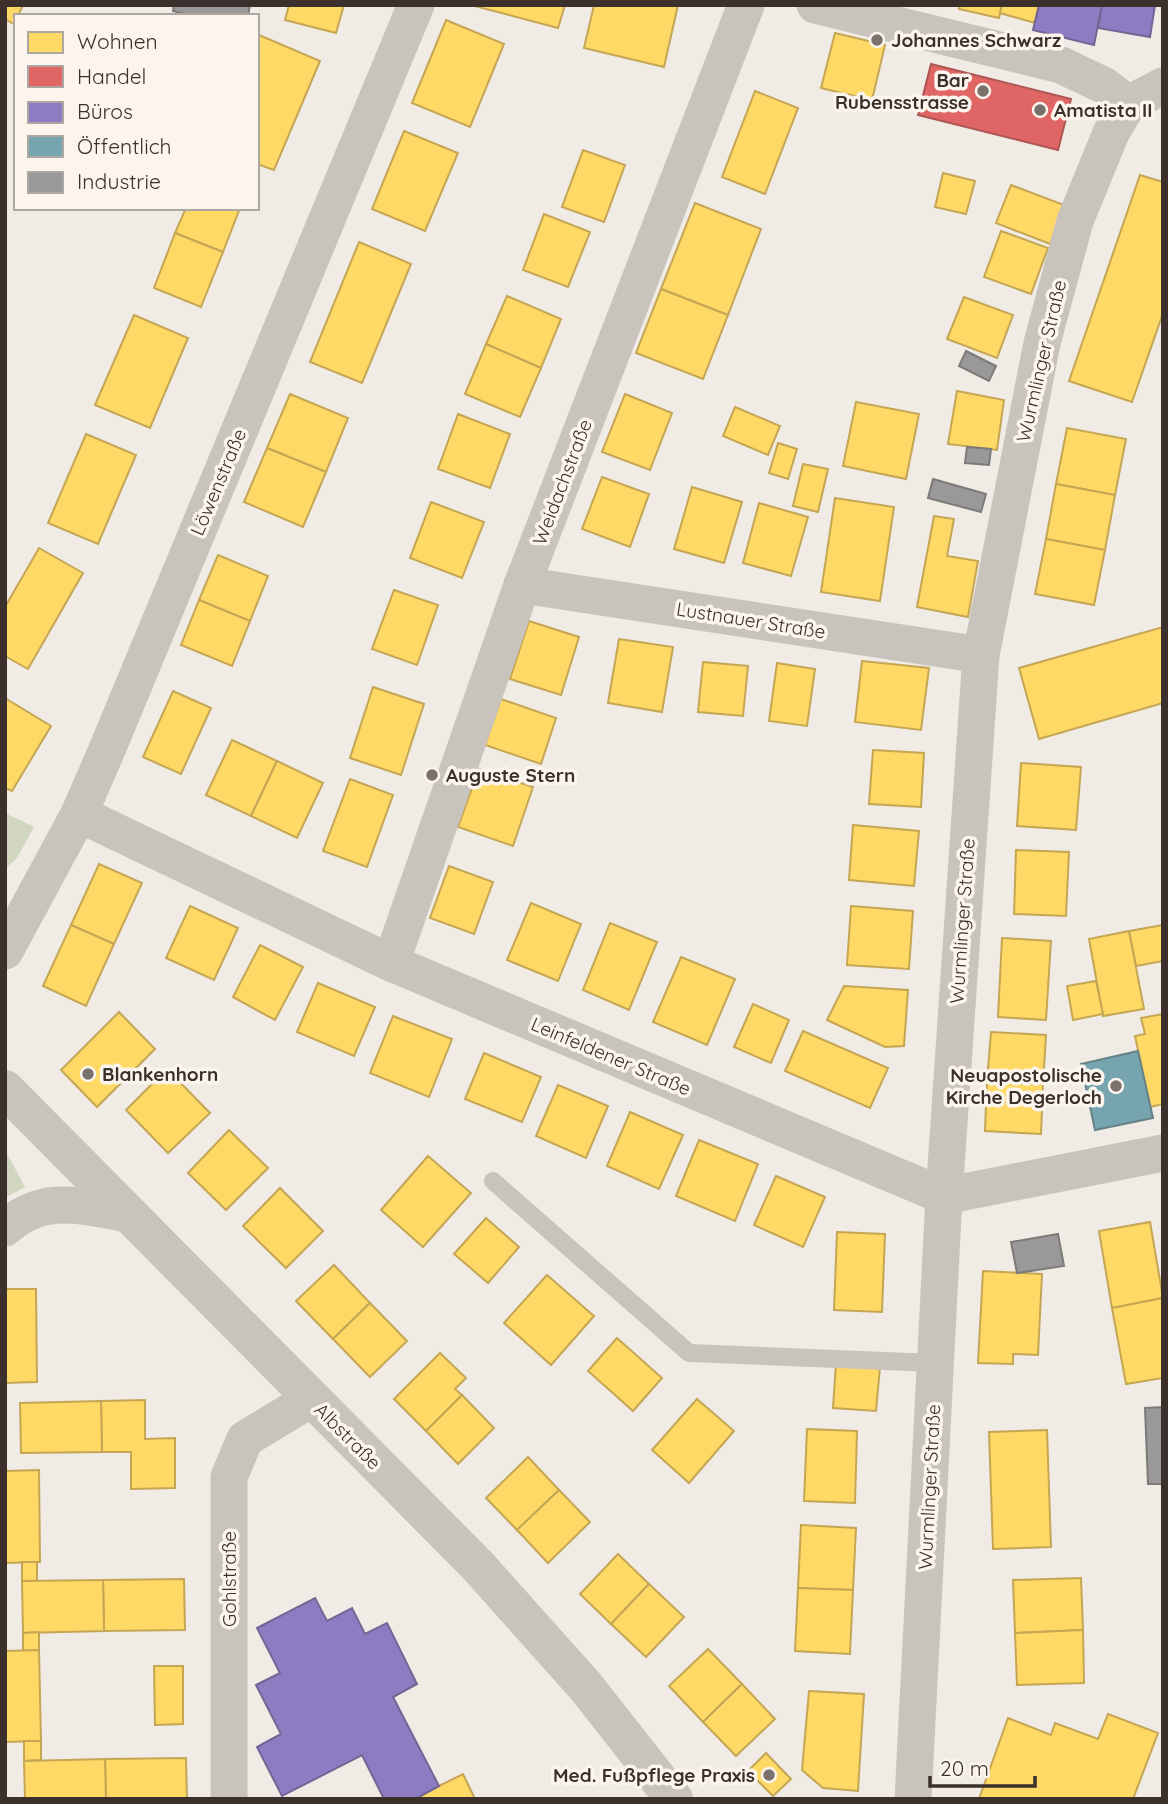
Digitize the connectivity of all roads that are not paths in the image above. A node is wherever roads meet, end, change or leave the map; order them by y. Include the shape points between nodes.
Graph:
1 (416, 5) edge
2 (746, 5) edge
3 (815, 5) edge
4 (1163, 86) edge
5 (1128, 104) junction
6 (522, 585) junction
7 (981, 655) junction
8 (79, 814) junction
9 (5, 951) edge
10 (390, 963) junction
11 (5, 1089) edge
12 (1163, 1153) edge
13 (493, 1181) dead end
14 (944, 1196) junction
15 (129, 1214) junction
16 (5, 1228) edge
17 (935, 1363) junction
18 (311, 1399) junction
19 (229, 1799) edge
20 (674, 1799) edge
21 (913, 1799) edge

1 - 8 street, Löwenstraße
2 - 6 street, Weidachstraße
3 - 5 street via 1061,65 1105,86
4 - 5 street
5 - 7 street, Wurmlinger Straße via 1111,133 1075,221 1042,343
6 - 7 street, Lustnauer Straße
6 - 10 street, Weidachstraße
7 - 14 street, Wurmlinger Straße
8 - 9 street, Löwenstraße
8 - 10 street, Leinfeldener Straße
10 - 14 street, Leinfeldener Straße
11 - 15 street, Albstraße
12 - 14 street
13 - 17 lane via 689,1353
14 - 17 street, Wurmlinger Straße
15 - 16 street via 48,1204 22,1213
15 - 18 street, Albstraße
17 - 21 street, Wurmlinger Straße
18 - 19 street, Gohlstraße via 246,1439 229,1477
18 - 20 street, Albstraße via 478,1566 586,1687

